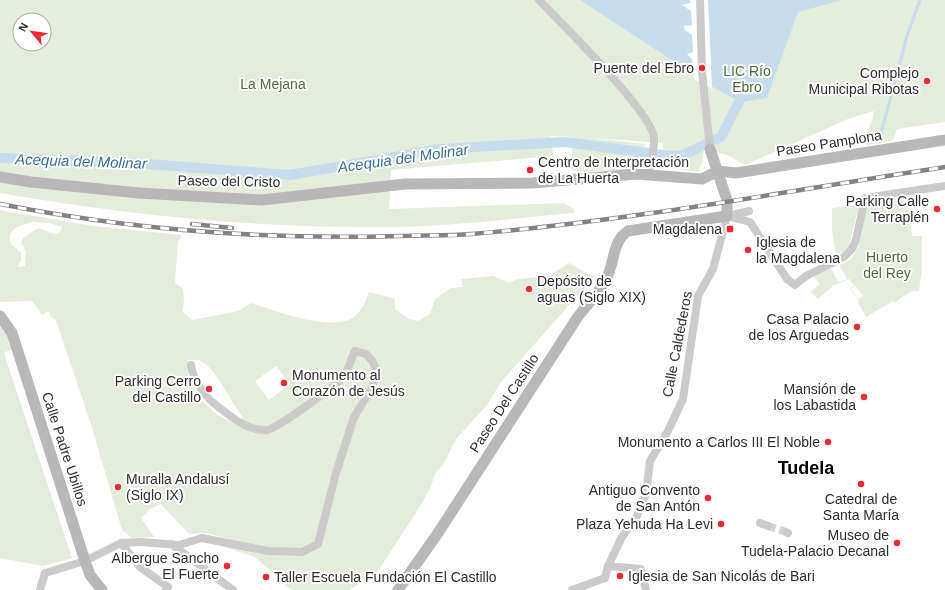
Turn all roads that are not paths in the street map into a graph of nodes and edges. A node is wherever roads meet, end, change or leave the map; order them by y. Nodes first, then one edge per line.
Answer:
1 (539, 0) edge
2 (700, 0) edge
3 (945, 140) edge
4 (710, 149) joint
5 (718, 171) junction
6 (649, 174) junction
7 (0, 177) edge
8 (945, 186) edge
9 (749, 212) dead end
10 (727, 216) junction
11 (0, 316) edge
12 (191, 365) dead end
13 (121, 543) junction
14 (170, 544) junction
15 (85, 561) junction
16 (608, 566) junction
17 (167, 588) edge
18 (40, 590) edge
19 (102, 590) edge
20 (233, 590) edge
21 (398, 590) edge
22 (572, 590) edge
23 (646, 590) edge

1 - 6 street
2 - 4 street
3 - 5 street, Paseo Pamplona
4 - 5 street, Calle Caldederos
5 - 6 street, Paseo del Cristo
5 - 10 street, Calle Caldederos
6 - 7 street, Paseo del Cristo
8 - 10 street
9 - 10 street
10 - 16 street, Calle Caldederos
10 - 21 street, Paseo Del Castillo
11 - 15 street, Calle Padre Ubillos
12 - 14 street
13 - 14 street
13 - 15 street
13 - 17 street
14 - 20 street
15 - 18 street
15 - 19 street, Calle Padre Ubillos
16 - 22 street, Calle Caldederos
16 - 23 street

